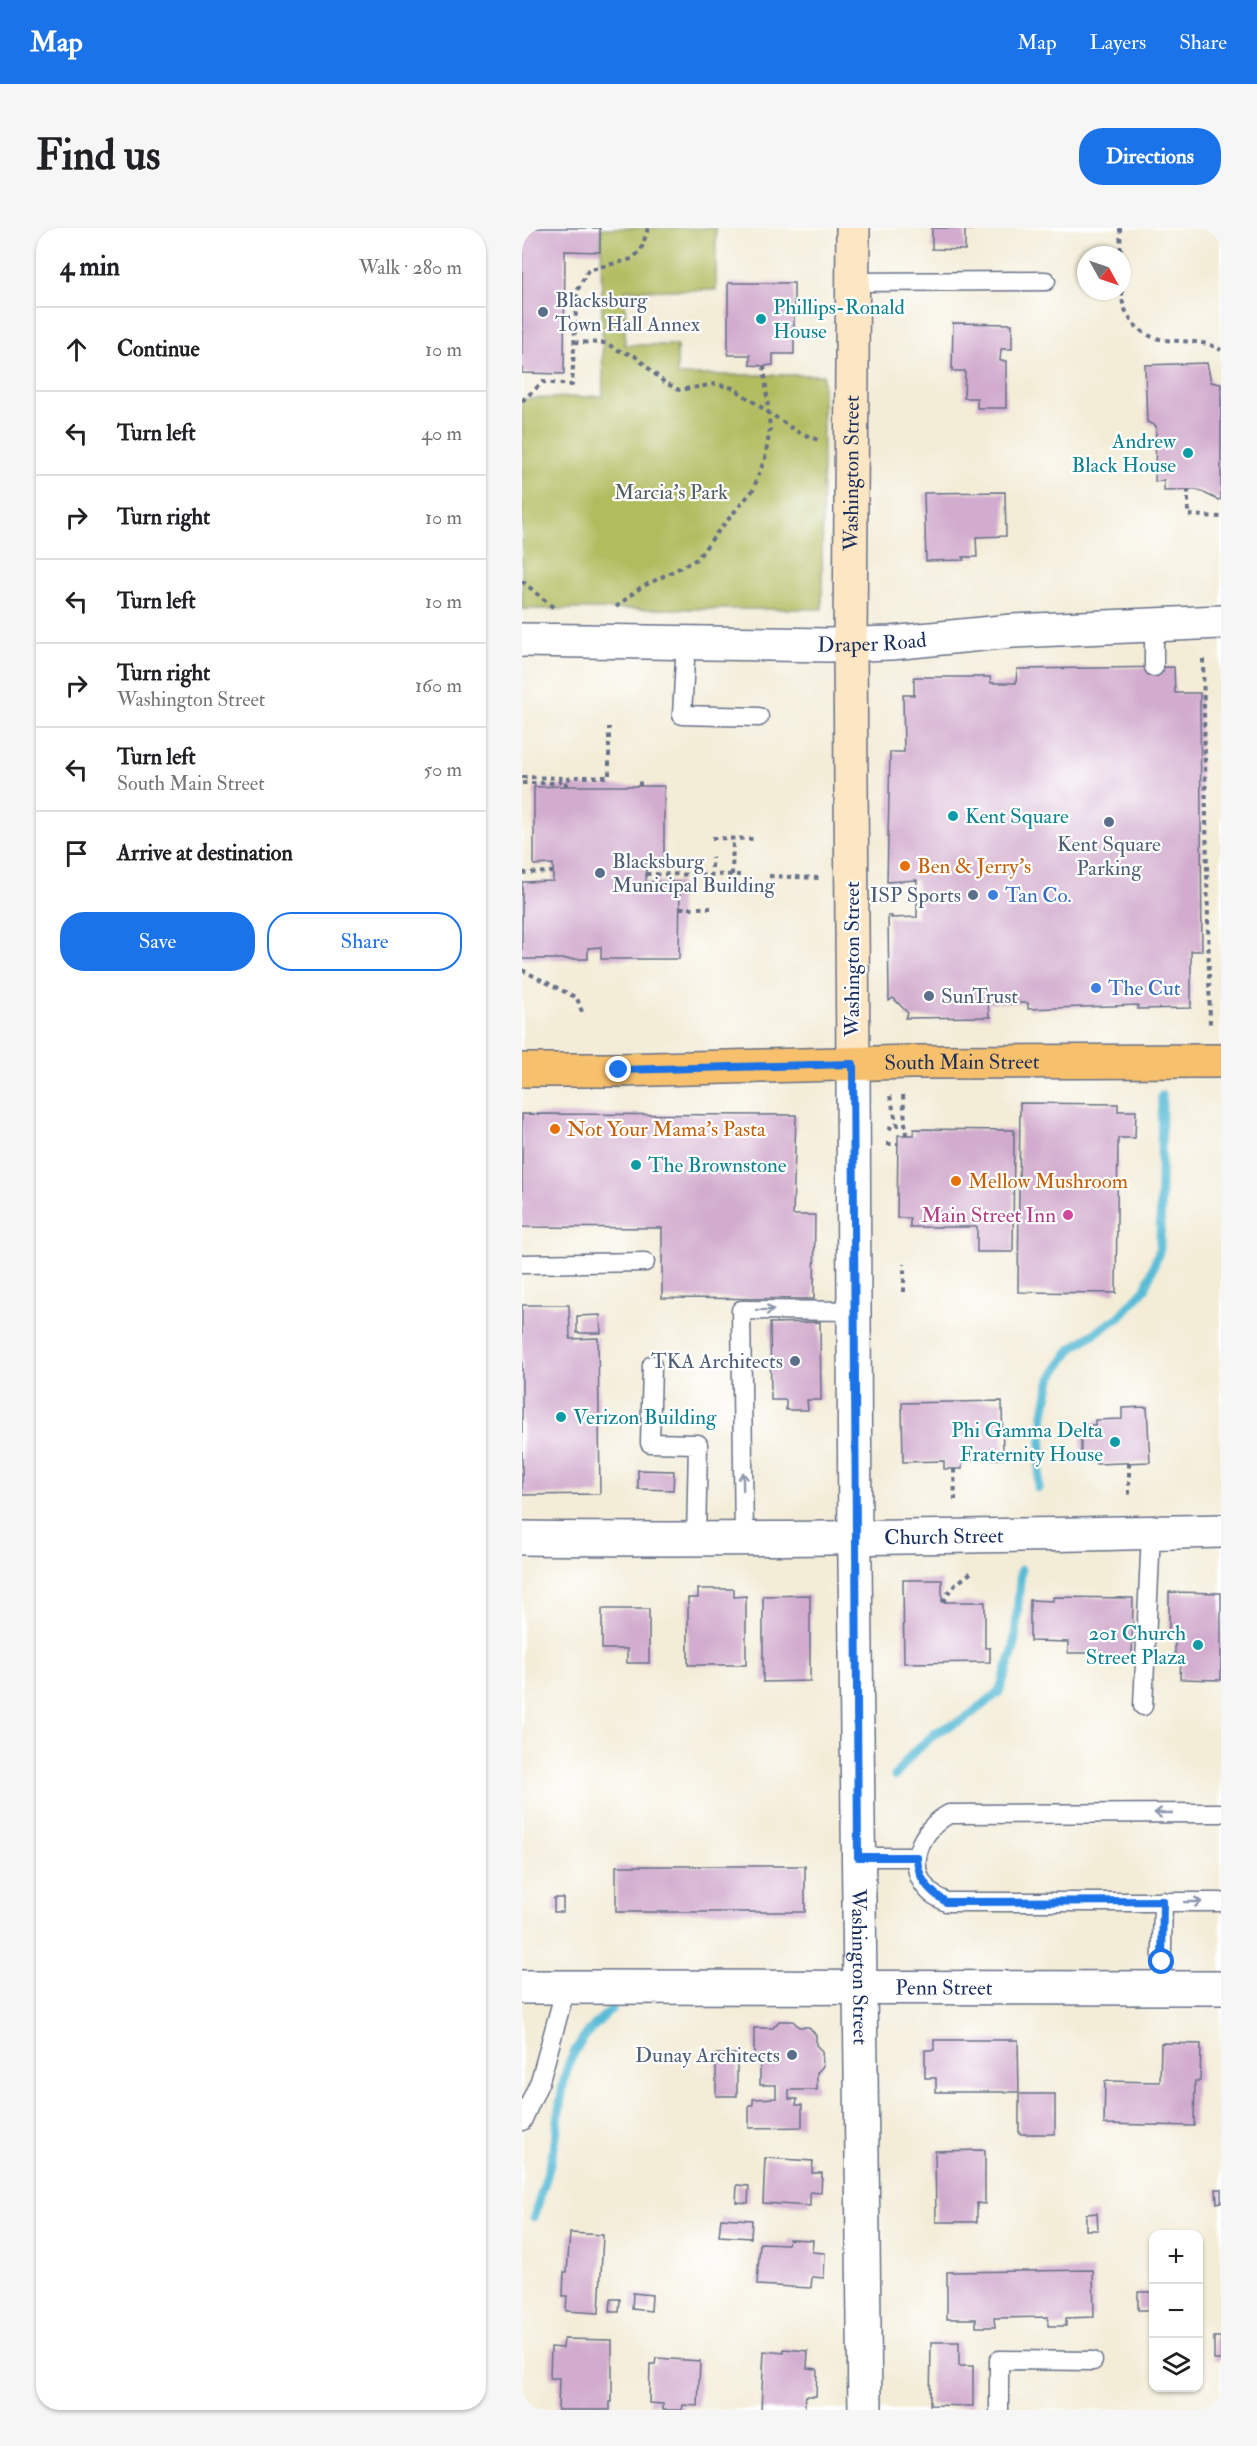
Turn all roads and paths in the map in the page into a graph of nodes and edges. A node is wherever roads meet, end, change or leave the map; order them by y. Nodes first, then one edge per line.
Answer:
1 (648, 228) edge
2 (854, 228) edge
3 (1120, 228) edge
4 (1121, 246) edge
5 (1046, 281) dead end
6 (853, 282) junction
7 (1122, 300) edge
8 (574, 342) junction
9 (1221, 350) edge
10 (764, 366) dead end
11 (522, 401) edge
12 (768, 414) junction
13 (829, 444) dead end
14 (1188, 489) dead end
15 (1221, 517) edge
16 (522, 581) edge
17 (560, 613) dead end
18 (608, 614) dead end
19 (1221, 621) edge
20 (1154, 625) junction
21 (522, 640) edge
22 (686, 641) junction
23 (850, 644) junction
24 (1203, 658) dead end
25 (1154, 667) dead end
26 (759, 717) dead end
27 (609, 727) dead end
28 (522, 777) edge
29 (640, 777) dead end
30 (522, 783) edge
31 (566, 786) dead end
32 (640, 786) dead end
33 (712, 838) dead end
34 (733, 839) junction
35 (757, 839) dead end
36 (712, 857) dead end
37 (712, 868) dead end
38 (554, 872) dead end
39 (522, 873) edge
40 (646, 874) dead end
41 (732, 875) junction
42 (740, 875) dead end
43 (769, 876) dead end
44 (823, 878) dead end
45 (711, 883) dead end
46 (711, 892) dead end
47 (680, 908) dead end
48 (711, 908) dead end
49 (522, 970) edge
50 (584, 1016) dead end
51 (1210, 1027) dead end
52 (1221, 1061) edge
53 (853, 1064) junction
54 (522, 1070) edge
55 (903, 1094) dead end
56 (890, 1096) dead end
57 (897, 1125) junction
58 (906, 1125) junction
59 (906, 1135) dead end
60 (889, 1144) dead end
61 (645, 1262) dead end
62 (522, 1264) edge
63 (904, 1264) dead end
64 (904, 1292) dead end
65 (855, 1311) junction
66 (652, 1365) dead end
67 (1129, 1463) dead end
68 (954, 1469) dead end
69 (1129, 1498) dead end
70 (955, 1500) dead end
71 (1221, 1532) edge
72 (1151, 1533) junction
73 (522, 1538) edge
74 (744, 1539) junction
75 (855, 1539) junction
76 (696, 1540) junction
77 (977, 1567) dead end
78 (944, 1602) dead end
79 (1143, 1706) dead end
80 (1221, 1813) edge
81 (858, 1857) junction
82 (917, 1857) junction
83 (1163, 1901) junction
84 (1221, 1902) edge
85 (522, 1987) edge
86 (566, 1987) junction
87 (1161, 1988) junction
88 (1221, 1988) edge
89 (859, 1989) junction
90 (522, 2121) edge
91 (1093, 2361) dead end
92 (865, 2410) edge
93 (999, 2410) edge

1 - 8 path
2 - 6 main road, Washington Street
3 - 4 path
5 - 6 lane
6 - 23 main road, Washington Street
7 - 9 path
8 - 11 path
8 - 12 path
10 - 12 path
12 - 13 path
12 - 18 path
14 - 15 path
16 - 17 path
19 - 20 street, Draper Road
20 - 23 street, Draper Road
20 - 25 lane
21 - 22 street, Draper Road
22 - 23 street, Draper Road
22 - 26 lane
23 - 53 main road, Washington Street
24 - 51 path
27 - 30 path
28 - 31 path, bridge
29 - 32 path
33 - 34 path
34 - 35 path
34 - 41 path
36 - 37 path
38 - 39 path
40 - 41 path
41 - 42 path
43 - 44 path
45 - 46 path
47 - 48 path
49 - 50 path
52 - 53 main road, South Main Street
53 - 54 main road, South Main Street
53 - 65 street, Washington Street
55 - 58 path
56 - 57 path
57 - 58 path
57 - 60 path
58 - 59 path
61 - 62 lane
63 - 64 path
74 -> 65 lane
65 - 75 street, Washington Street
66 - 76 lane
67 - 69 path
68 - 70 path
71 - 72 street, Church Street
72 - 75 street, Church Street
72 - 79 lane
73 - 76 street, Church Street
74 - 75 street, Church Street
74 - 76 street, Church Street
75 - 81 street, Washington Street
77 - 78 path
80 -> 82 lane
81 - 82 lane
81 - 89 street, Washington Street
82 - 83 lane
83 -> 84 lane
83 - 87 lane
85 - 86 street, Penn Street
86 - 89 street, Penn Street
86 - 90 lane
87 - 88 street, Penn Street
87 - 89 street, Penn Street
89 - 92 street, Washington Street
91 - 93 lane

